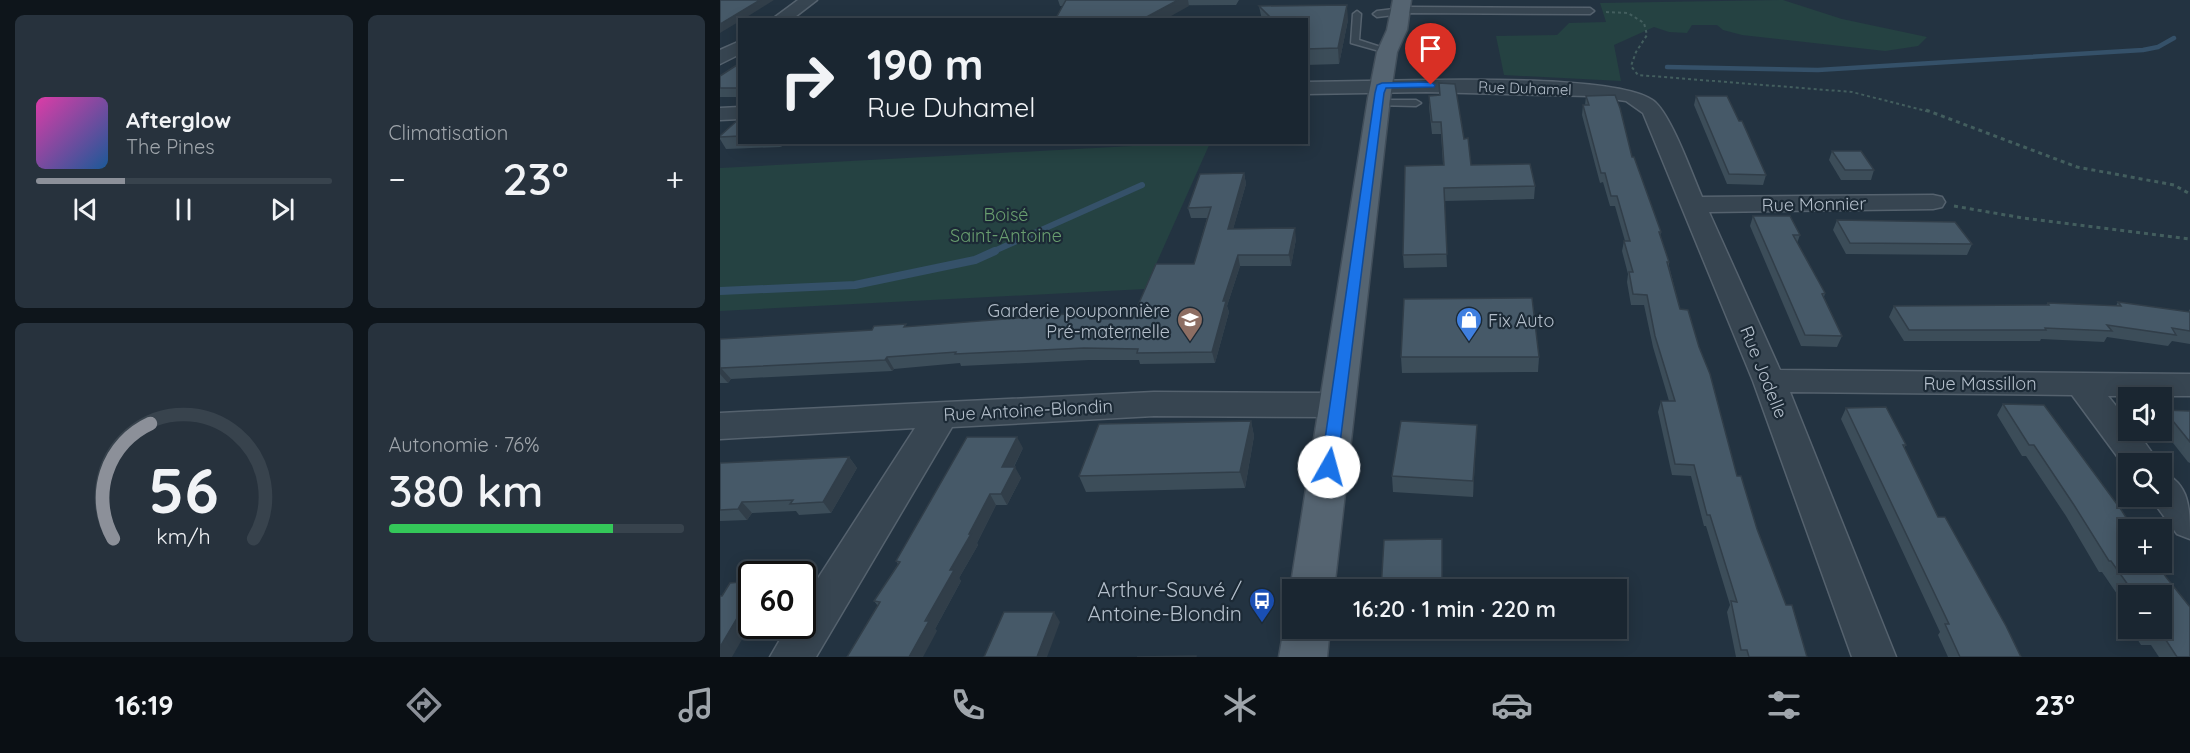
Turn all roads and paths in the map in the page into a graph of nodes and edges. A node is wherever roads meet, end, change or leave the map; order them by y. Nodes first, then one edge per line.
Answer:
1 (809, 0) edge
2 (1400, 5) edge
3 (1379, 7) edge
4 (1590, 11) joint
5 (1357, 14) dead end
6 (782, 18) edge
7 (738, 47) edge
8 (1387, 52) junction
9 (720, 58) edge
10 (1308, 88) edge
11 (1380, 94) junction
12 (1636, 98) joint
13 (1416, 103) dead end
14 (738, 113) edge
15 (720, 114) edge
16 (2190, 194) edge
17 (1933, 202) joint
18 (1694, 205) junction
19 (2190, 239) edge
20 (1769, 381) junction
21 (2080, 383) junction
22 (2190, 385) edge
23 (1337, 405) junction
24 (942, 414) junction
25 (720, 426) edge
26 (2134, 453) edge
27 (2172, 500) edge
28 (2190, 523) edge
29 (1313, 579) edge
30 (1306, 639) edge
31 (792, 657) edge
32 (1304, 657) edge
33 (1874, 657) edge

1 - 6 street
2 - 3 lane
2 - 4 lane
2 - 8 main road
3 - 8 main road
4 - 16 path
5 - 8 lane
7 - 9 street
8 - 11 main road
10 - 11 street, Rue Duhamel
11 - 12 street, Rue Duhamel
11 - 13 lane
11 - 23 main road
12 - 18 street, Rue Jodelle
14 - 15 street
17 - 18 street, Rue Monnier
17 - 19 path
18 - 20 street, Rue Jodelle
20 - 21 street, Rue Massillon
20 - 33 street, Rue Jodelle
21 - 22 street, Rue Massillon
21 - 26 street
23 - 24 street, Rue Antoine-Blondin
23 - 29 main road
24 - 25 street, Rue Antoine-Blondin
24 - 31 street
27 - 28 street
30 - 32 main road

